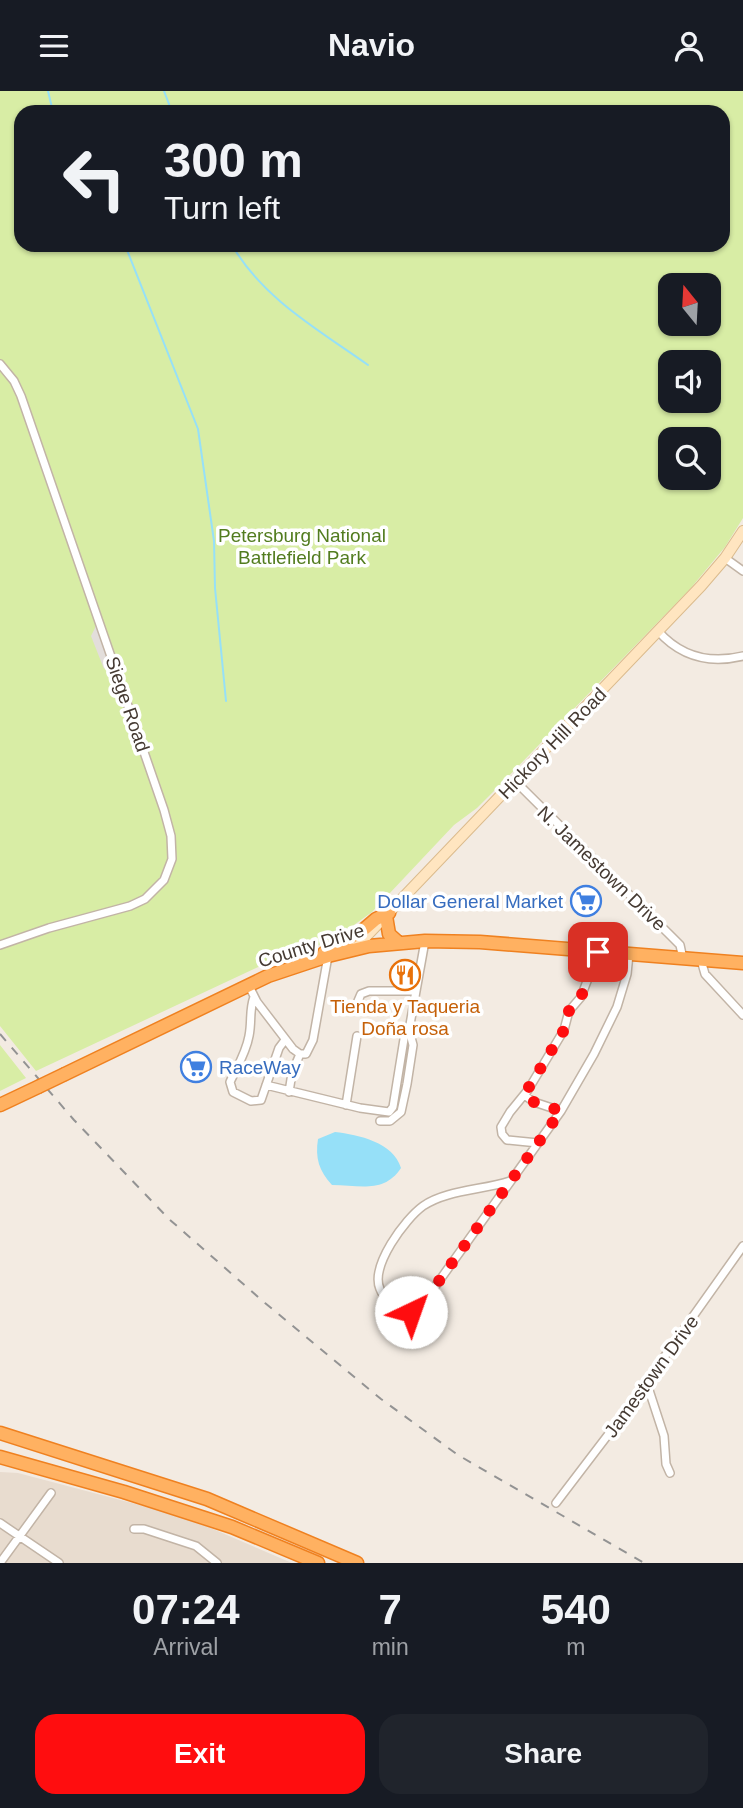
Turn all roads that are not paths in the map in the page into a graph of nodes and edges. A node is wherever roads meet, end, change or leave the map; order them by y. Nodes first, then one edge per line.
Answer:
1 (0, 364) edge
2 (743, 531) edge
3 (725, 558) junction
4 (743, 571) edge
5 (658, 631) junction
6 (743, 656) edge
7 (515, 781) junction
8 (387, 914) junction
9 (425, 941) junction
10 (399, 943) junction
11 (0, 945) edge
12 (354, 950) junction
13 (598, 952) junction
14 (629, 954) junction
15 (328, 956) junction
16 (683, 959) junction
17 (701, 960) junction
18 (312, 961) junction
19 (743, 963) edge
20 (251, 991) junction
21 (416, 991) junction
22 (358, 1001) dead end
23 (743, 1015) edge
24 (357, 1036) dead end
25 (404, 1039) dead end
26 (285, 1040) junction
27 (300, 1054) junction
28 (266, 1085) junction
29 (289, 1092) junction
30 (524, 1095) junction
31 (0, 1105) edge
32 (346, 1105) junction
33 (561, 1111) junction
34 (380, 1121) dead end
35 (538, 1143) junction
36 (510, 1181) junction
37 (743, 1246) edge
38 (648, 1387) junction
39 (0, 1433) edge
40 (0, 1440) edge
41 (0, 1457) edge
42 (89, 1461) junction
43 (0, 1463) edge
44 (47, 1469) junction
45 (670, 1473) dead end
46 (51, 1493) dead end
47 (556, 1503) dead end
48 (0, 1523) edge
49 (134, 1529) dead end
50 (19, 1536) junction
51 (205, 1560) edge
52 (1, 1563) edge
53 (58, 1563) edge
54 (216, 1563) edge
55 (318, 1563) edge
56 (358, 1563) edge

1 - 11 street, Siege Road
2 - 3 street, Hickory Hill Road
3 - 4 street
3 - 5 street, Hickory Hill Road
5 - 6 street
5 - 7 street, Hickory Hill Road
7 - 8 street, Hickory Hill Road
7 - 16 street, N. Jamestown Drive
8 - 10 highway
8 - 12 street, Hickory Hill Road
8 - 18 highway
9 - 10 highway, County Drive
9 - 13 highway, County Drive
9 - 21 street
10 - 12 highway, County Drive
12 - 15 highway, County Drive
13 - 14 highway, County Drive
13 - 30 street
14 - 16 highway, County Drive
14 - 33 street
15 - 18 highway, County Drive
15 - 27 street
16 - 17 highway, County Drive
17 - 19 highway, County Drive
17 - 23 street
18 - 20 highway, County Drive
20 - 26 street
20 - 28 street
20 - 31 highway, County Drive, bridge
21 - 22 street
21 - 34 street
24 - 32 street
25 - 32 street
26 - 27 street
26 - 28 street
27 - 29 street
28 - 29 street
29 - 32 street
30 - 33 street
30 - 35 street
33 - 35 street
35 - 36 street
36 - 36 street
37 - 38 street, Jamestown Drive
38 - 45 street
38 - 47 street, Jamestown Drive
39 - 42 highway
40 - 42 highway
41 - 44 highway
42 - 56 highway
43 - 44 highway
44 - 55 highway
46 - 50 street
48 - 50 street
49 - 51 street
50 - 52 street
50 - 53 street
51 - 54 street

